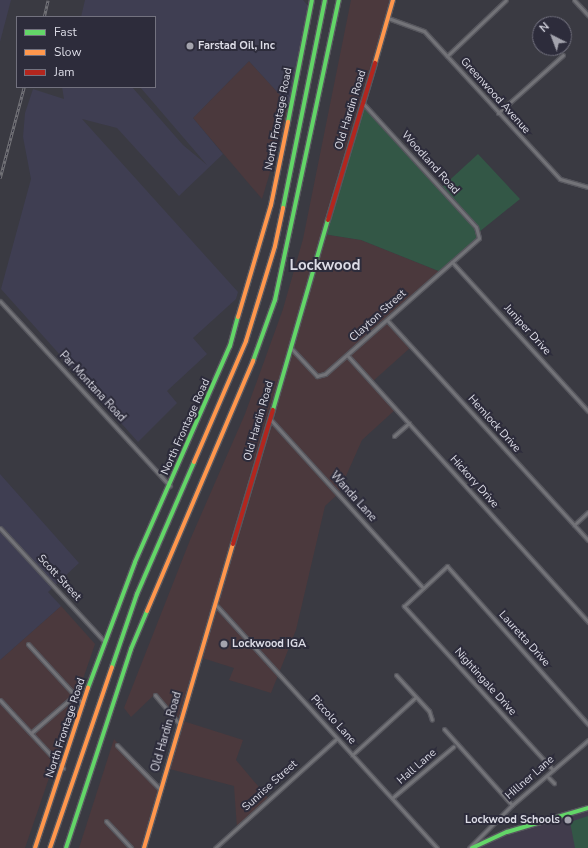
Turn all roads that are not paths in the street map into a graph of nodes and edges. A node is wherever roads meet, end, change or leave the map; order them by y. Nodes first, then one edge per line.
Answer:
1 (312, 0) edge
2 (325, 0) edge
3 (339, 0) edge
4 (393, 0) edge
5 (506, 0) edge
6 (574, 0) edge
7 (588, 15) edge
8 (388, 18) junction
9 (447, 56) junction
10 (562, 56) edge
11 (362, 102) junction
12 (498, 113) junction
13 (588, 187) edge
14 (479, 238) joint
15 (452, 262) junction
16 (0, 300) edge
17 (386, 320) junction
18 (290, 346) junction
19 (347, 355) junction
20 (588, 411) edge
21 (269, 417) junction
22 (409, 423) junction
23 (394, 436) dead end
24 (170, 486) junction
25 (588, 512) edge
26 (574, 525) junction
27 (0, 528) edge
28 (588, 540) edge
29 (423, 588) junction
30 (215, 604) junction
31 (588, 622) edge
32 (104, 640) junction
33 (28, 644) dead end
34 (396, 675) dead end
35 (75, 695) junction
36 (155, 695) dead end
37 (416, 697) junction
38 (0, 700) edge
39 (83, 704) junction
40 (432, 720) dead end
41 (178, 724) junction
42 (588, 724) edge
43 (444, 729) dead end
44 (31, 733) junction
45 (337, 738) junction
46 (587, 743) edge
47 (117, 745) dead end
48 (454, 747) dead end
49 (352, 755) junction
50 (63, 768) junction
51 (553, 770) junction
52 (547, 776) junction
53 (554, 783) dead end
54 (160, 789) junction
55 (392, 798) junction
56 (512, 805) junction
57 (588, 808) edge
58 (106, 821) dead end
59 (35, 848) edge
60 (50, 848) edge
61 (66, 848) edge
62 (131, 848) edge
63 (144, 848) edge
64 (215, 848) edge
65 (437, 848) edge
66 (471, 848) edge

1 - 24 main road, North Frontage Road
2 - 60 main road
3 - 61 main road
4 - 8 main road, Old Hardin Road
5 - 9 street
6 - 7 street
8 - 9 street, Greenwood Avenue
8 - 11 main road, Old Hardin Road
9 - 12 street, Greenwood Avenue
10 - 12 street
11 - 14 street, Woodland Road
11 - 18 main road, Old Hardin Road
12 - 13 street, Greenwood Avenue
14 - 15 street, Clayton Street
15 - 17 street, Clayton Street
15 - 20 street, Juniper Drive
16 - 24 street, Par Montana Road
17 - 19 street, Clayton Street
17 - 26 street, Hemlock Drive
18 - 19 street, Clayton Street
18 - 21 main road, Old Hardin Road
19 - 22 street, Hickory Drive
21 - 29 street, Wanda Lane
21 - 30 main road, Old Hardin Road
22 - 23 street
22 - 31 street, Hickory Drive
24 - 32 main road, North Frontage Road
25 - 26 street
26 - 28 street, Hemlock Drive
27 - 32 street, Scott Street
29 - 42 street, Lauretta Drive
29 - 51 street, Nightingale Drive
30 - 41 main road, Old Hardin Road
30 - 45 street, Piccolo Lane
32 - 39 main road, North Frontage Road
33 - 35 street
34 - 37 street
35 - 39 street
35 - 44 street
36 - 41 street
37 - 40 street
37 - 49 street
38 - 44 street
39 - 50 main road, North Frontage Road
41 - 54 main road, Old Hardin Road
43 - 56 street
44 - 50 street
45 - 49 street, Piccolo Lane
45 - 64 street, Sunrise Street
46 - 51 street, Hillner Lane
47 - 54 street
48 - 55 street, Hall Lane
49 - 55 street, Piccolo Lane
50 - 59 main road, North Frontage Road
51 - 52 street, Hillner Lane
52 - 53 street
52 - 56 street, Hillner Lane
54 - 63 main road, Old Hardin Road
55 - 65 street, Piccolo Lane
56 - 66 street, Hillner Lane
57 - 66 main road
58 - 62 street

